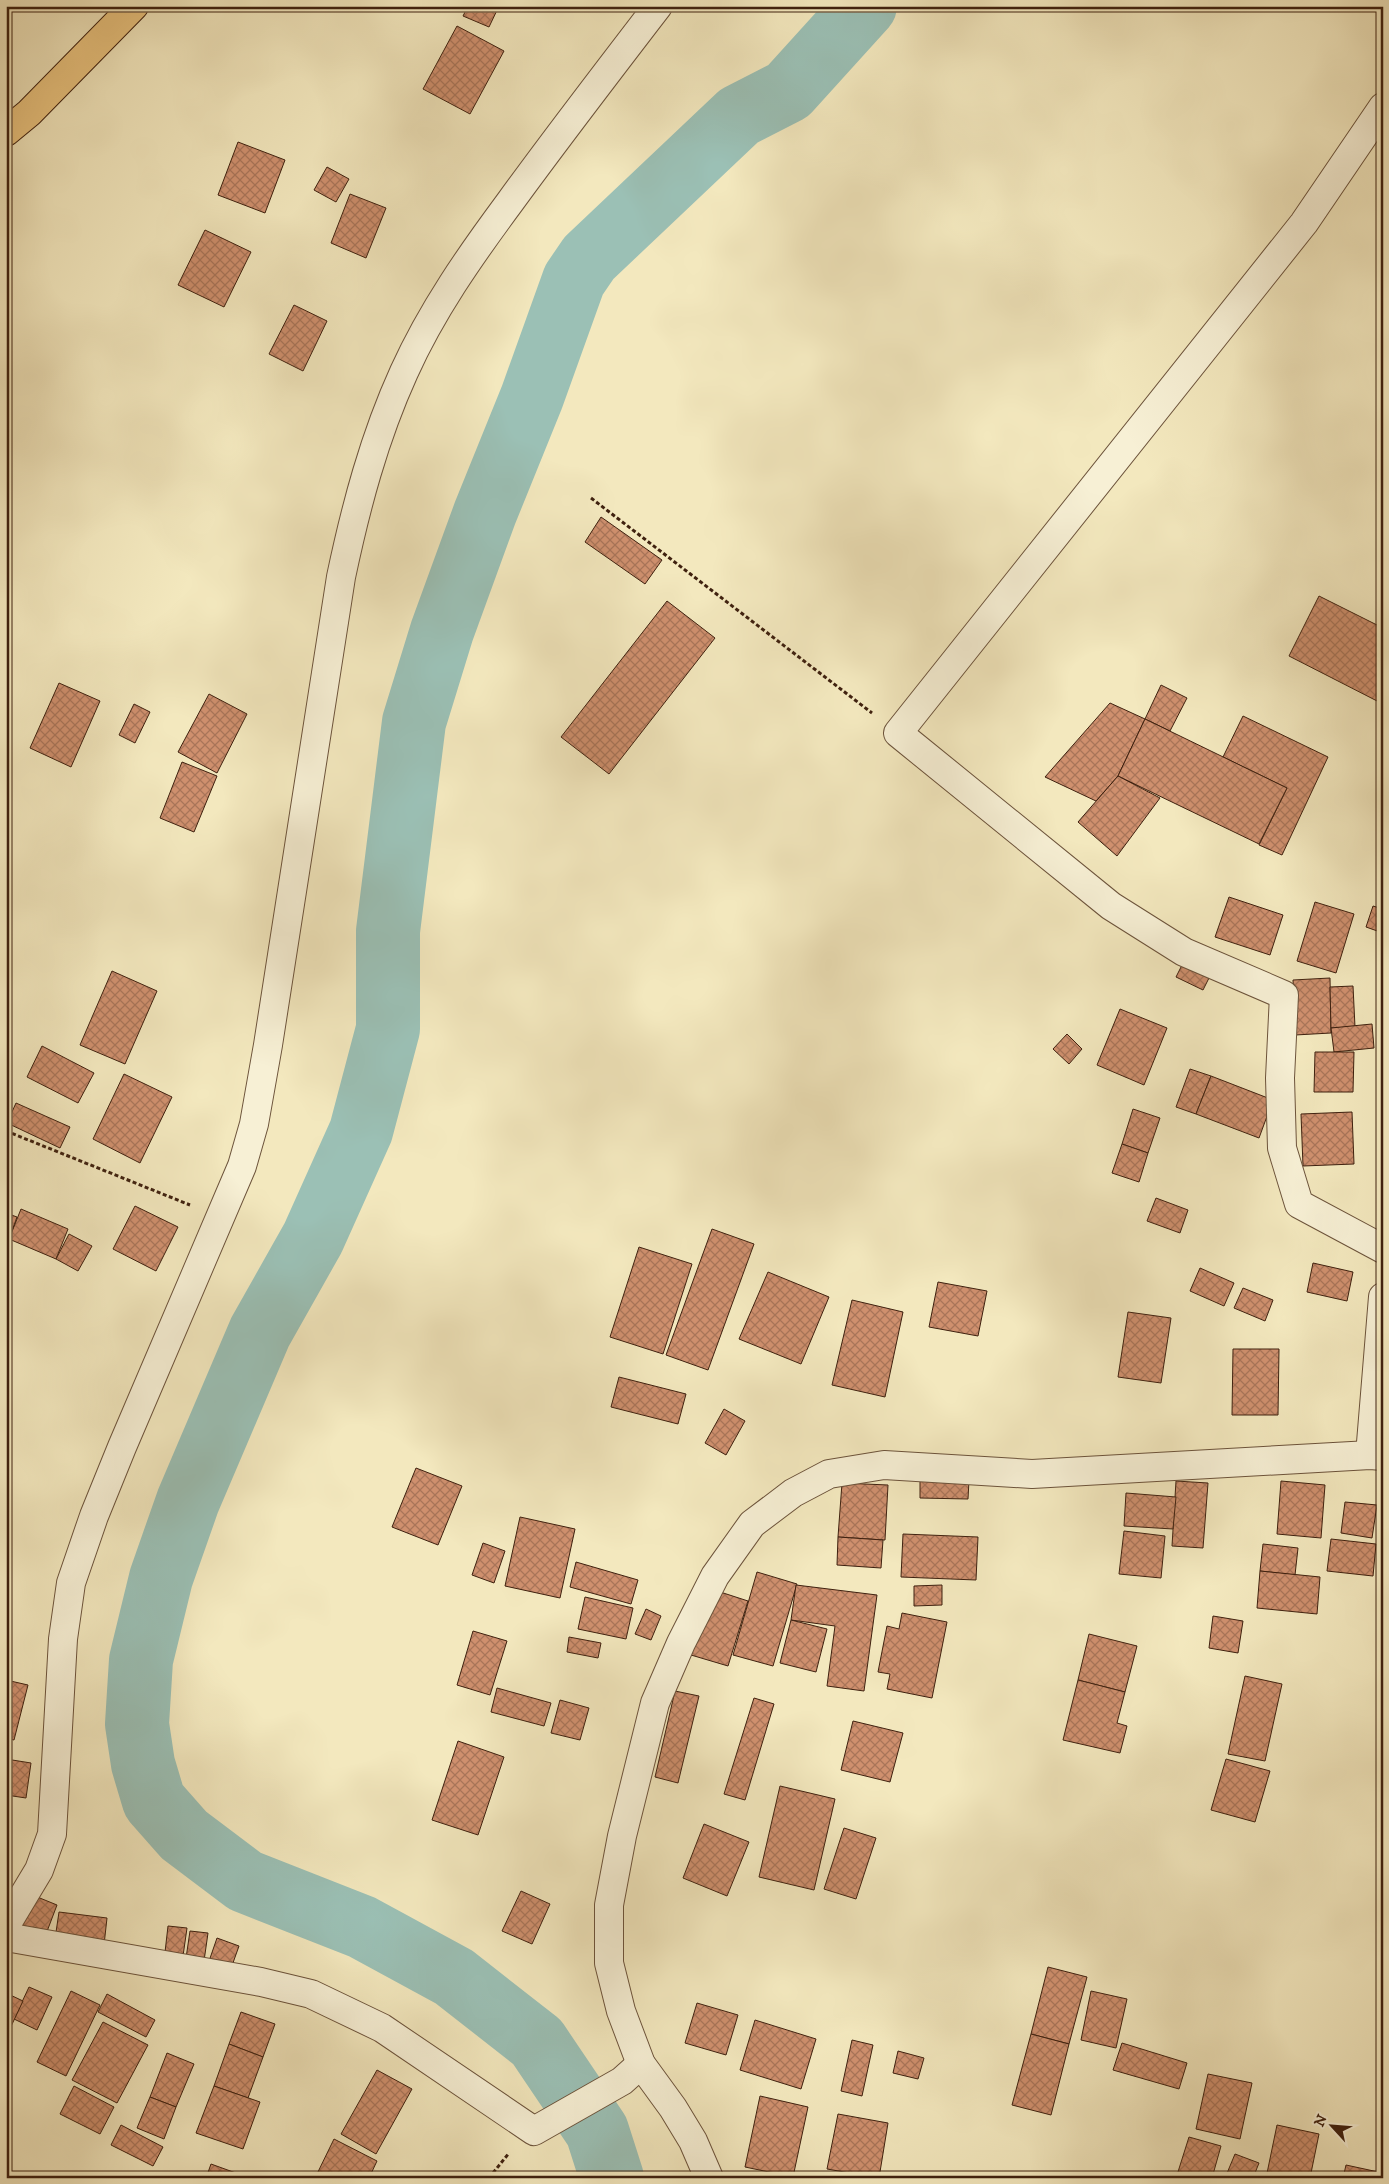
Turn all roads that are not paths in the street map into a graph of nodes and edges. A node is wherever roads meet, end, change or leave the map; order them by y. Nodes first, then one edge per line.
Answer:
1 (134, 6) edge
2 (658, 6) edge
3 (1383, 107) edge
4 (6, 132) edge
5 (1383, 1250) edge
6 (1383, 1297) edge
7 (1376, 1455) edge
8 (6, 1925) edge
9 (6, 1937) edge
10 (631, 2072) junction
11 (709, 2178) edge

1 - 4 main road
2 - 8 street
3 - 5 street
6 - 7 street
7 - 10 street
9 - 10 street
10 - 11 street

